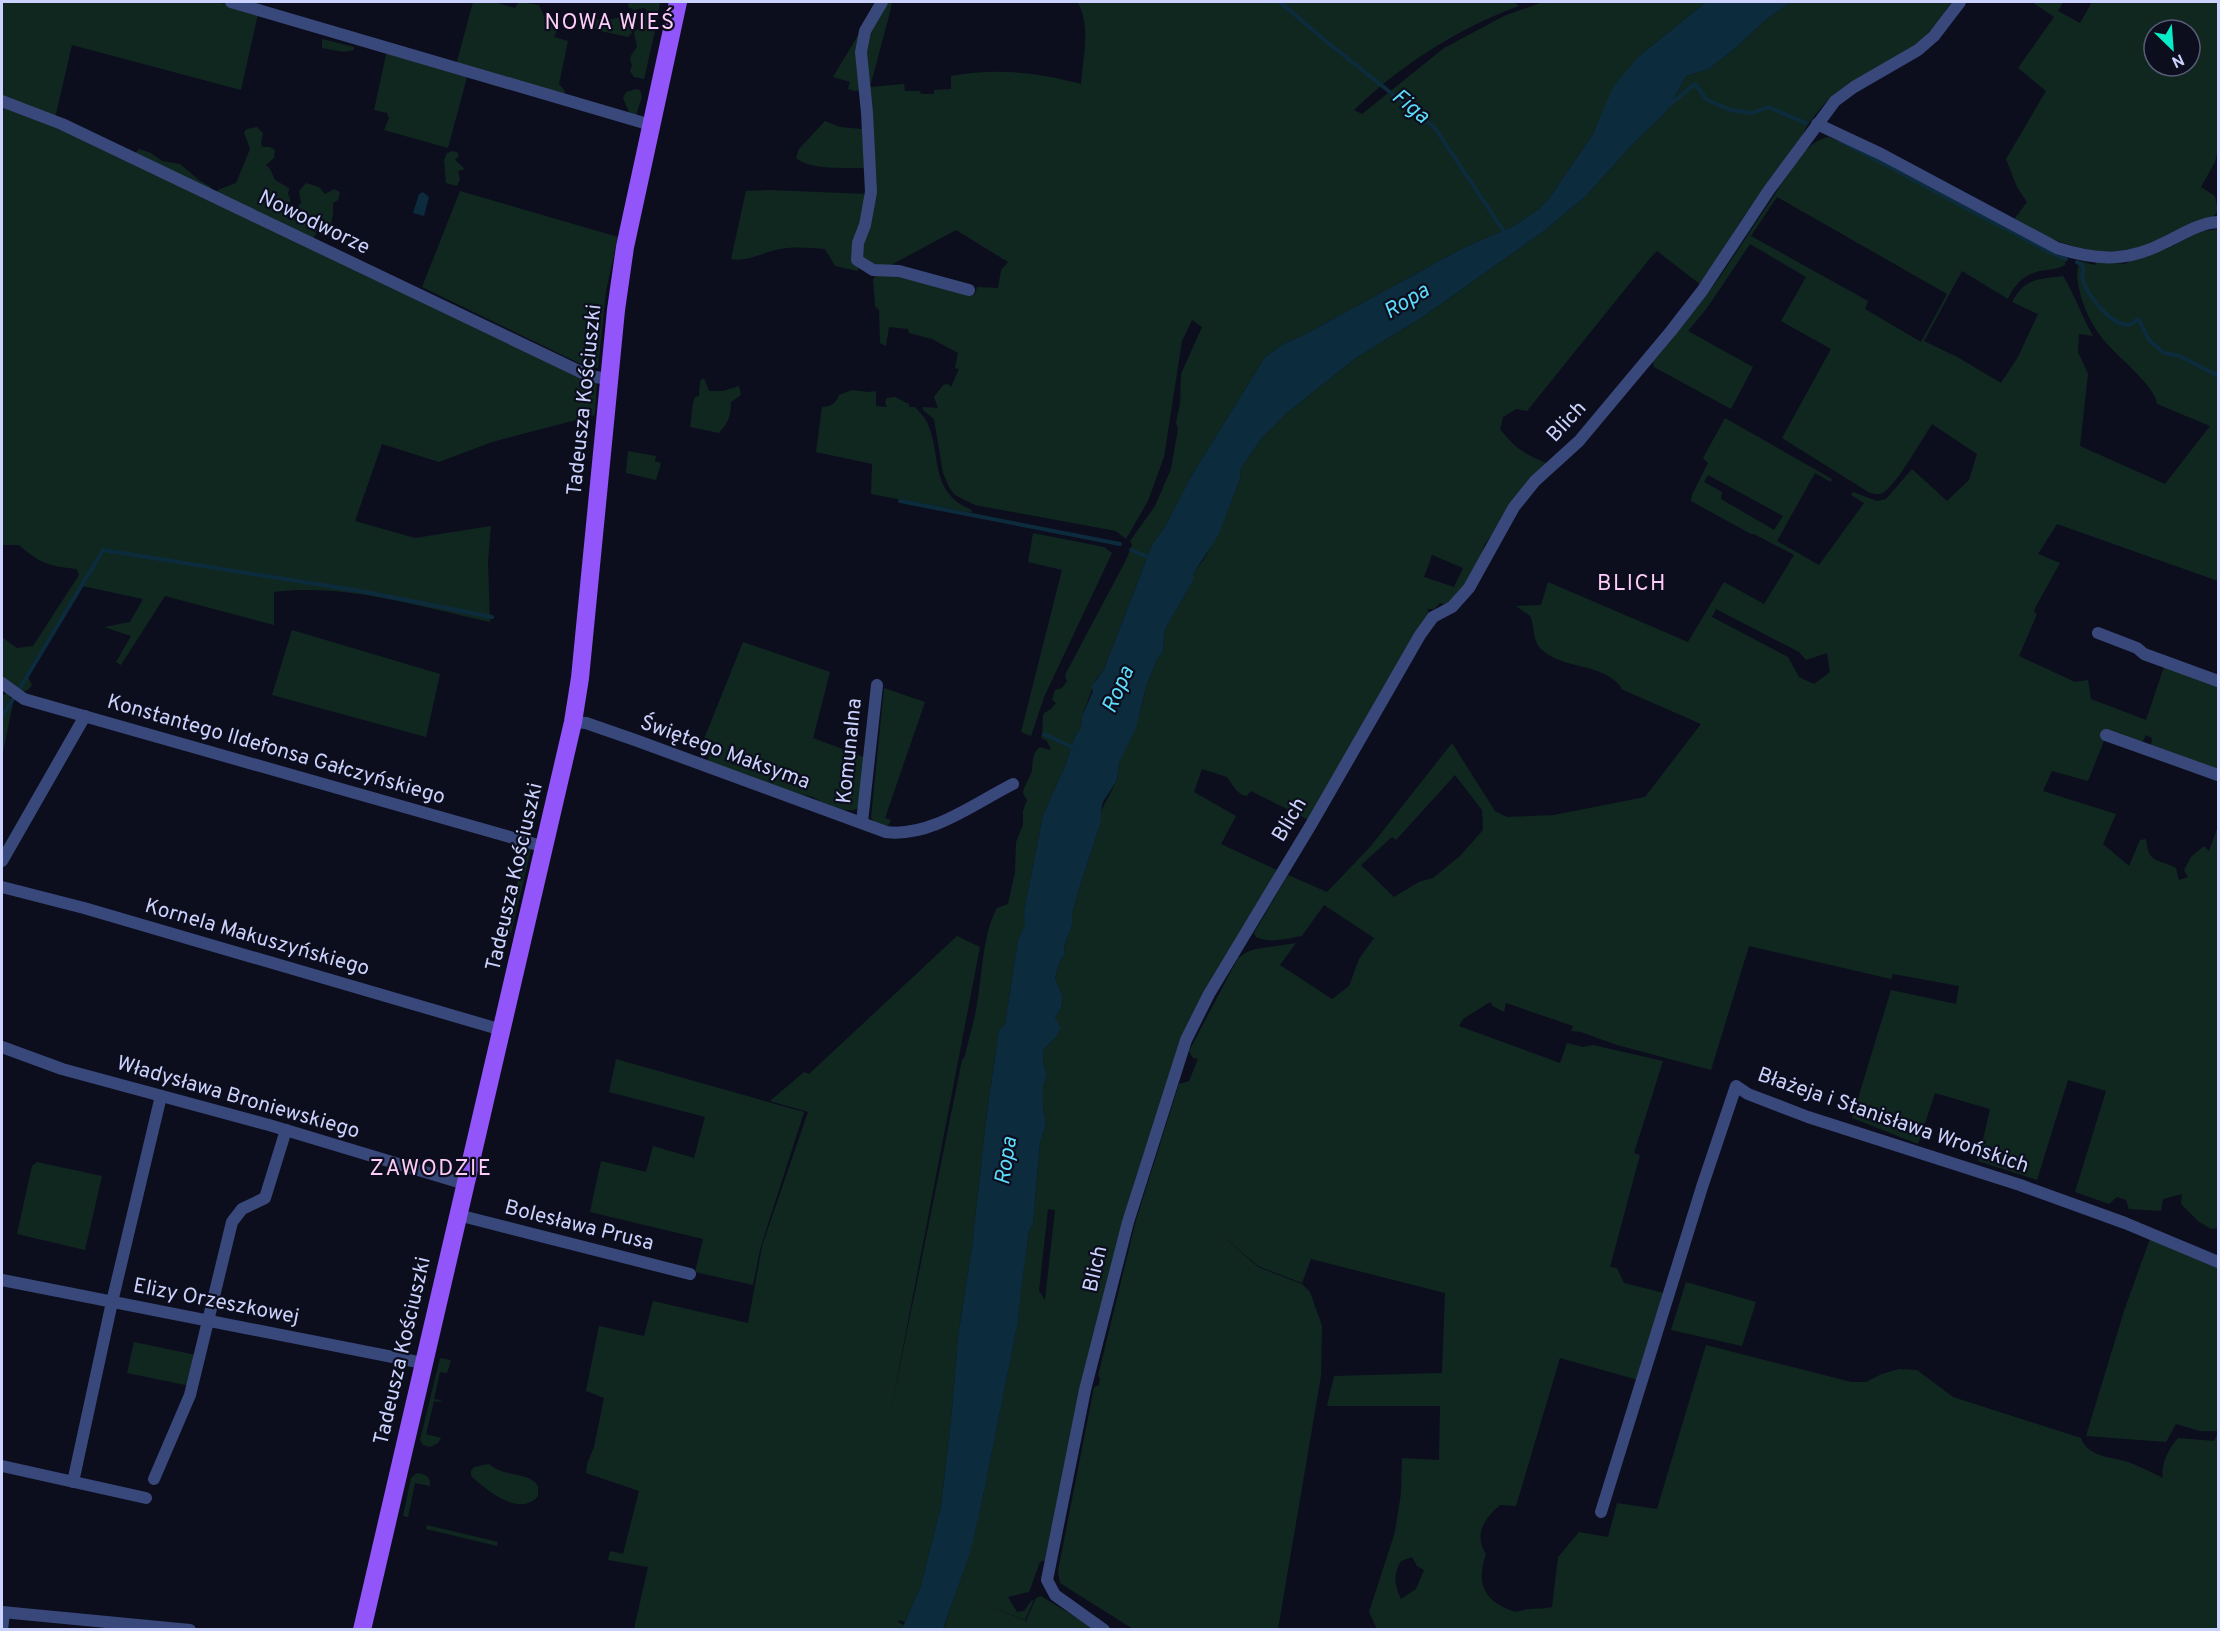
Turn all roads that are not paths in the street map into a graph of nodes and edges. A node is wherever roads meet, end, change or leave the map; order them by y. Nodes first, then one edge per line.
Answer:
1 (231, 2) edge
2 (678, 2) edge
3 (882, 2) edge
4 (1960, 2) edge
5 (2, 101) edge
6 (1817, 124) junction
7 (651, 125) junction
8 (2218, 222) edge
9 (969, 290) dead end
10 (609, 378) junction
11 (2098, 633) dead end
12 (2218, 681) edge
13 (2, 683) edge
14 (877, 685) dead end
15 (85, 716) junction
16 (573, 722) junction
17 (2106, 735) dead end
18 (2218, 775) edge
19 (1012, 784) dead end
20 (862, 822) junction
21 (545, 847) junction
22 (2, 861) edge
23 (2, 887) edge
24 (502, 1030) junction
25 (2, 1047) edge
26 (161, 1096) junction
27 (286, 1130) junction
28 (465, 1184) junction
29 (458, 1215) junction
30 (2218, 1262) edge
31 (690, 1274) dead end
32 (2, 1280) edge
33 (112, 1302) junction
34 (210, 1321) junction
35 (423, 1363) junction
36 (2, 1466) edge
37 (154, 1479) dead end
38 (73, 1482) junction
39 (146, 1498) dead end
40 (1601, 1512) dead end
41 (3, 1612) edge
42 (2, 1629) edge
43 (190, 1629) edge
44 (362, 1629) edge
45 (1104, 1629) edge

1 - 7 street
2 - 7 main road, Tadeusza Kościuszki
3 - 9 street
4 - 6 street, Blich
5 - 10 street, Nowodworze
6 - 8 street
6 - 45 street, Blich
7 - 10 main road, Tadeusza Kościuszki
10 - 16 main road, Tadeusza Kościuszki
11 - 12 street
13 - 15 street, Konstantego Ildefonsa Gałczyńskiego
14 - 20 street, Komunalna
15 - 21 street, Konstantego Ildefonsa Gałczyńskiego
15 - 22 street
16 - 20 street, Świętego Maksyma
16 - 21 main road, Tadeusza Kościuszki
17 - 18 street
19 - 20 street, Świętego Maksyma
21 - 24 main road, Tadeusza Kościuszki
23 - 24 street, Kornela Makuszyńskiego
24 - 28 main road, Tadeusza Kościuszki
25 - 26 street, Władysława Broniewskiego
26 - 27 street, Władysława Broniewskiego
26 - 33 street
27 - 28 street, Władysława Broniewskiego
27 - 34 street
28 - 29 main road, Tadeusza Kościuszki
29 - 31 street, Bolesława Prusa
29 - 35 main road, Tadeusza Kościuszki
30 - 40 street, Błażeja i Stanisława Wrońskich
32 - 33 street, Elizy Orzeszkowej
33 - 34 street, Elizy Orzeszkowej
33 - 38 street
34 - 35 street, Elizy Orzeszkowej
34 - 37 street
35 - 44 main road, Tadeusza Kościuszki
36 - 38 street
38 - 39 street
41 - 42 street
41 - 43 street

